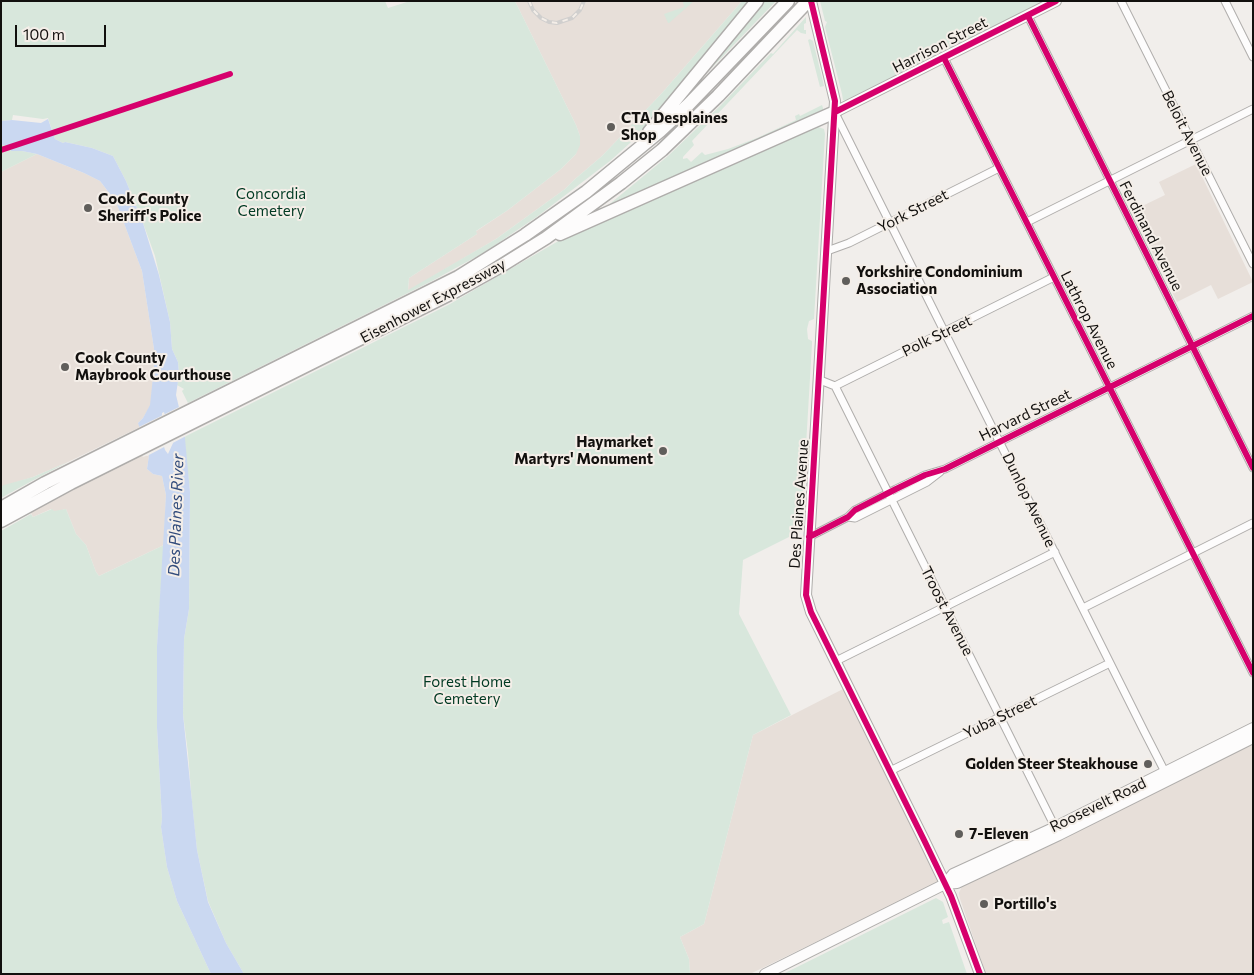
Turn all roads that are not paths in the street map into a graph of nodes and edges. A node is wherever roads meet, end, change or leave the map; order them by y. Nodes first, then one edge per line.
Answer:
1 (757, 1) edge
2 (788, 1) edge
3 (1056, 1) edge
4 (1121, 1) edge
5 (1225, 1) edge
6 (811, 4) edge
7 (1028, 16) junction
8 (1253, 57) edge
9 (944, 58) junction
10 (1253, 109) edge
11 (835, 112) junction
12 (1191, 140) junction
13 (633, 155) junction
14 (999, 168) junction
15 (1110, 181) junction
16 (891, 222) junction
17 (1027, 222) junction
18 (546, 238) junction
19 (827, 251) junction
20 (1253, 264) edge
21 (1054, 277) junction
22 (1253, 316) edge
23 (946, 332) junction
24 (1192, 346) junction
25 (820, 380) junction
26 (835, 386) junction
27 (1109, 387) junction
28 (192, 416) junction
29 (143, 441) junction
30 (1000, 442) junction
31 (1253, 468) edge
32 (889, 497) junction
33 (1, 508) edge
34 (1, 521) edge
35 (1253, 523) edge
36 (809, 537) junction
37 (1055, 552) junction
38 (1193, 553) junction
39 (945, 607) junction
40 (1083, 608) junction
41 (836, 661) junction
42 (1110, 663) junction
43 (1253, 673) edge
44 (1001, 717) junction
45 (1253, 728) edge
46 (1253, 738) edge
47 (890, 771) junction
48 (1169, 775) junction
49 (1057, 831) junction
50 (945, 884) junction
51 (765, 974) edge
52 (980, 974) edge

1 - 13 highway
2 - 13 highway, Eisenhower Expressway
3 - 7 main road, Harrison Street
4 - 12 street, Beloit Avenue
5 - 8 street
6 - 11 main road, Des Plaines Avenue
6 - 18 highway, Eisenhower Expressway
7 - 9 main road, Harrison Street
7 - 15 street, Ferdinand Avenue
9 - 11 main road, Harrison Street
9 - 14 street, Lathrop Avenue
10 - 12 street
11 - 16 street, Dunlop Avenue
11 - 18 highway
11 - 19 main road, Des Plaines Avenue
12 - 15 street
12 - 20 street, Beloit Avenue
13 - 28 highway, Eisenhower Expressway
14 - 16 street, York Street
14 - 17 street, Lathrop Avenue
15 - 17 street
15 - 24 street, Ferdinand Avenue
16 - 19 street, York Street
16 - 23 street, Dunlop Avenue
17 - 21 street, Lathrop Avenue
18 - 28 highway, Eisenhower Expressway
19 - 25 main road, Des Plaines Avenue
21 - 23 street, Polk Street
21 - 27 street, Lathrop Avenue
22 - 24 street, Harvard Street
23 - 26 street, Polk Street
23 - 30 street, Dunlop Avenue
24 - 27 street, Harvard Street
24 - 31 street, Ferdinand Avenue
25 - 26 street
25 - 36 main road, Des Plaines Avenue
26 - 32 street, Troost Avenue
27 - 30 street, Harvard Street
27 - 38 street, Lathrop Avenue
28 - 29 highway, Eisenhower Expressway
29 - 33 highway, Eisenhower Expressway
29 - 34 highway, Eisenhower Expressway
30 - 32 street, Harvard Street
30 - 37 street, Dunlop Avenue
32 - 36 street, Harvard Street
32 - 39 street, Troost Avenue
35 - 38 street
36 - 41 main road, Des Plaines Avenue
37 - 39 street
37 - 40 street, Dunlop Avenue
38 - 40 street
38 - 43 street, Lathrop Avenue
39 - 41 street
39 - 44 street, Troost Avenue
40 - 42 street, Dunlop Avenue
41 - 47 main road, Des Plaines Avenue
42 - 44 street, Yuba Street
42 - 48 street, Dunlop Avenue
44 - 47 street, Yuba Street
44 - 49 street, Troost Avenue
45 - 48 main road, Roosevelt Road
46 - 48 main road, Roosevelt Road
47 - 50 main road, Des Plaines Avenue
48 - 49 main road, Roosevelt Road
49 - 50 main road, Roosevelt Road
50 - 51 main road, Roosevelt Road
50 - 52 main road, Des Plaines Avenue

